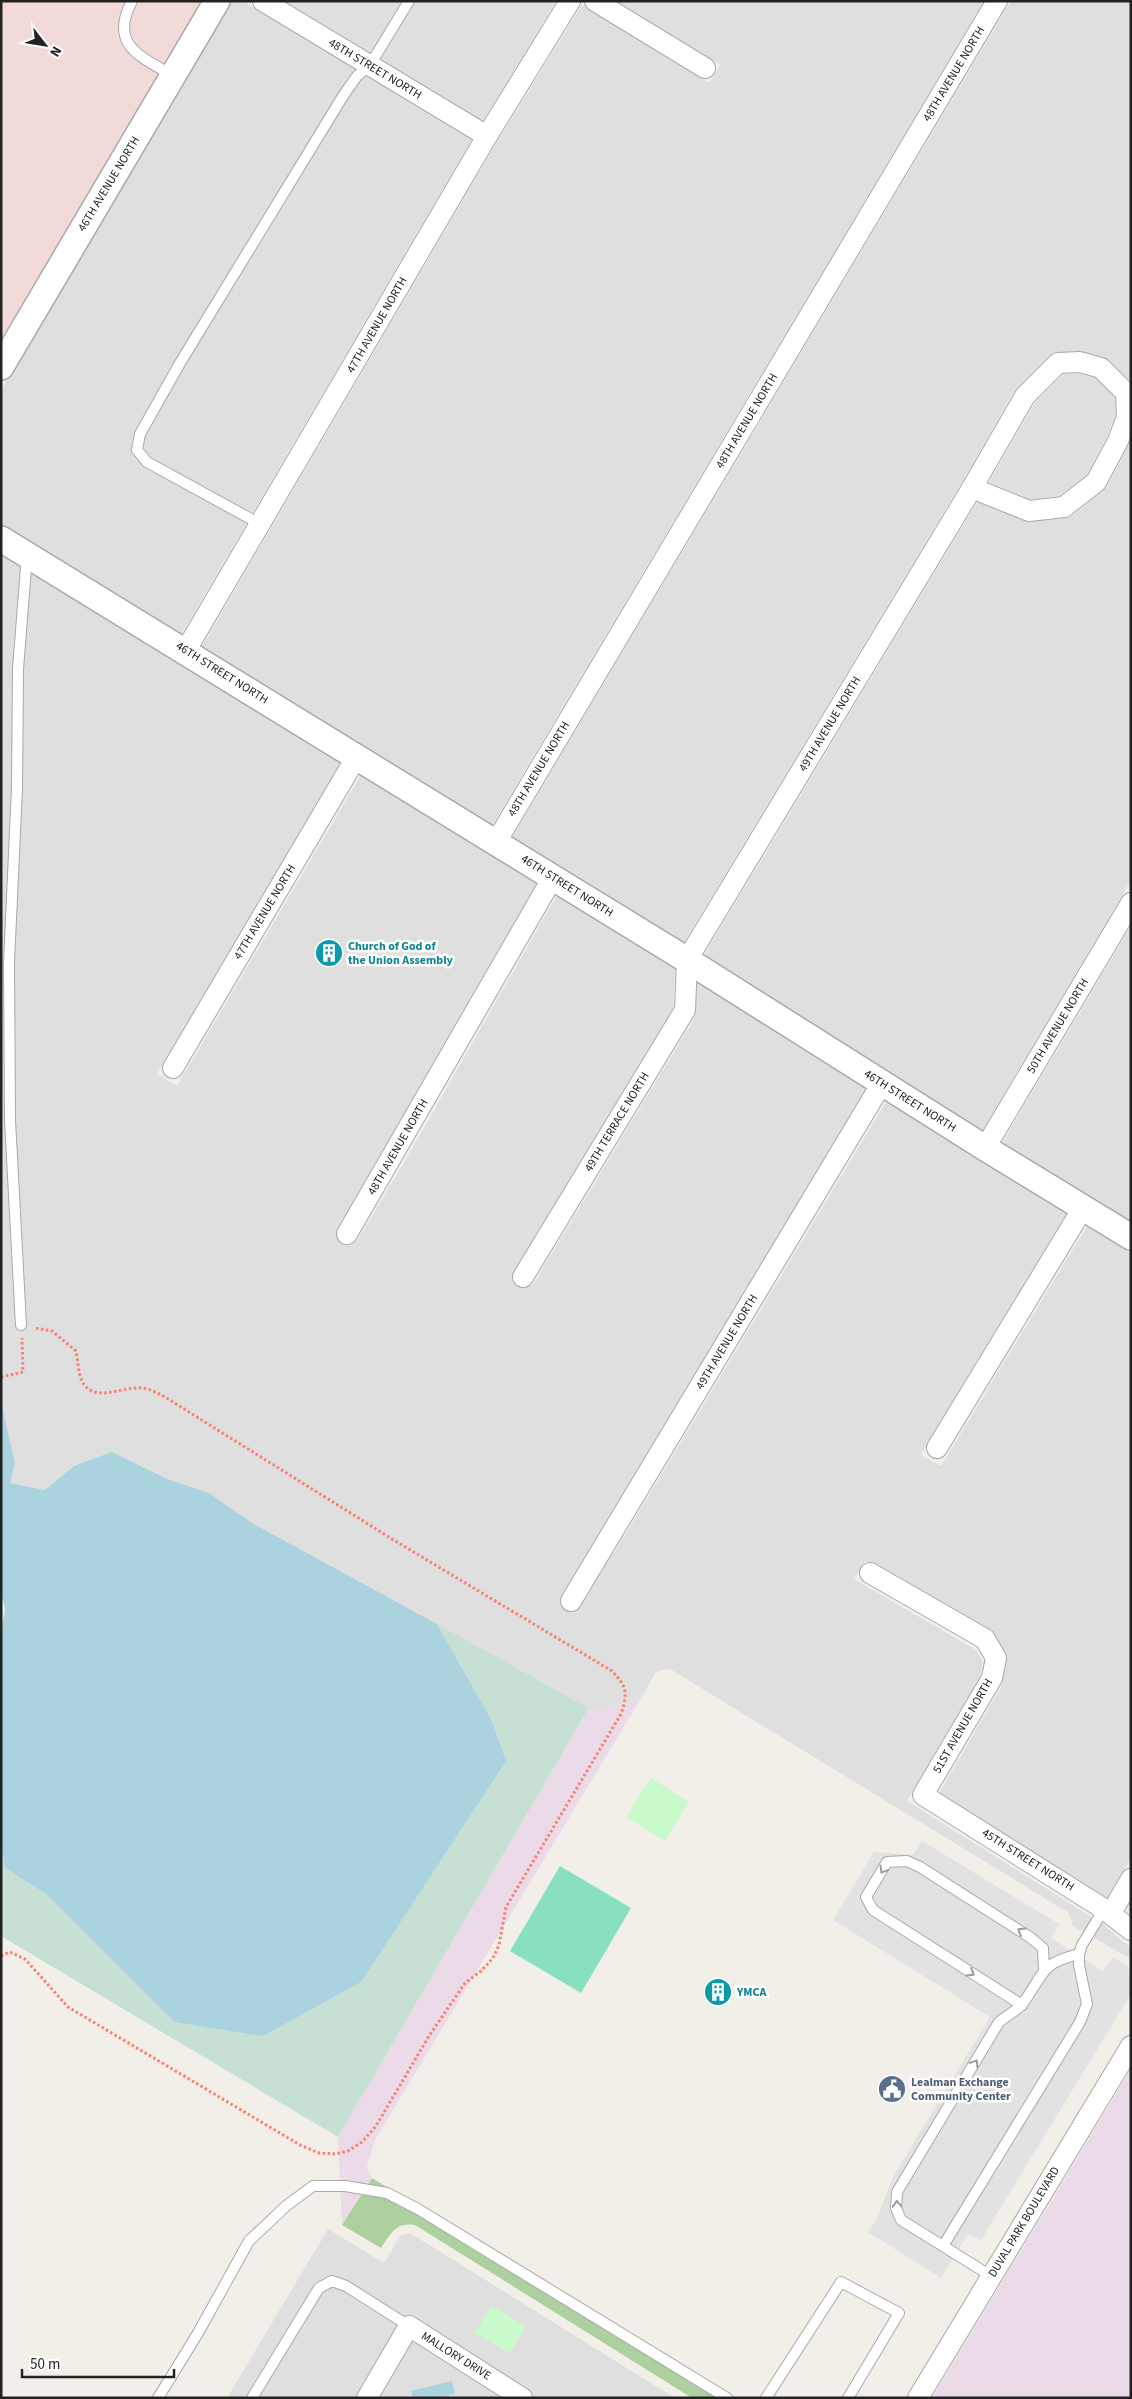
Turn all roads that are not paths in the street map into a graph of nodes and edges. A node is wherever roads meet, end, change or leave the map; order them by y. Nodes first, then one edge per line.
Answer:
1 (132, 1) edge
2 (217, 1) edge
3 (264, 1) edge
4 (409, 1) edge
5 (570, 1) edge
6 (595, 1) edge
7 (998, 1) edge
8 (370, 65) junction
9 (704, 68) dead end
10 (173, 76) junction
11 (487, 136) junction
12 (1, 366) edge
13 (972, 488) junction
14 (260, 524) junction
15 (1, 539) edge
16 (27, 554) junction
17 (186, 650) junction
18 (357, 756) junction
19 (496, 842) junction
20 (553, 877) junction
21 (1131, 903) edge
22 (687, 960) junction
23 (173, 1068) dead end
24 (882, 1083) junction
25 (986, 1148) junction
26 (1083, 1208) junction
27 (347, 1234) dead end
28 (1131, 1237) edge
29 (523, 1277) dead end
30 (21, 1325) road end
31 (937, 1448) dead end
32 (870, 1573) dead end
33 (571, 1601) dead end
34 (923, 1795) joint
35 (1131, 1879) edge
36 (1108, 1911) junction
37 (1131, 1930) edge
38 (1079, 1954) junction
39 (1044, 1969) junction
40 (1022, 2005) junction
41 (1131, 2046) edge
42 (942, 2246) junction
43 (991, 2276) junction
44 (410, 2326) junction
45 (158, 2398) edge
46 (252, 2398) edge
47 (367, 2398) edge
48 (522, 2398) edge
49 (728, 2398) edge
50 (766, 2398) edge
51 (848, 2398) edge
52 (918, 2398) edge

1 - 10 lane
2 - 10 street, 46TH AVENUE NORTH
3 - 8 street, 48TH STREET NORTH
4 - 8 lane
5 - 11 street, 47TH AVENUE NORTH
6 - 9 street
7 - 19 street, 48TH AVENUE NORTH
8 - 11 street, 48TH STREET NORTH
8 - 14 lane
10 - 12 street, 46TH AVENUE NORTH
11 - 14 street, 47TH AVENUE NORTH
13 - 13 street, 49TH AVENUE NORTH
13 - 22 street, 49TH AVENUE NORTH
14 - 17 street, 47TH AVENUE NORTH
15 - 16 street, 46TH STREET NORTH
16 - 17 street, 46TH STREET NORTH
16 - 30 lane
17 - 18 street, 46TH STREET NORTH
18 - 19 street, 46TH STREET NORTH
18 - 23 street, 47TH AVENUE NORTH
19 - 20 street, 46TH STREET NORTH
20 - 22 street, 46TH STREET NORTH
20 - 27 street, 48TH AVENUE NORTH
21 - 25 street, 50TH AVENUE NORTH
22 - 24 street, 46TH STREET NORTH
22 - 29 street, 49TH TERRACE NORTH
24 - 25 street, 46TH STREET NORTH
24 - 33 street, 49TH AVENUE NORTH
25 - 26 street, 46TH STREET NORTH
26 - 28 street, 46TH STREET NORTH
26 - 31 street
32 - 34 street, 51ST AVENUE NORTH
34 - 36 street, 45TH STREET NORTH
35 - 36 street
36 - 37 street, 45TH STREET NORTH
36 - 38 lane
38 - 39 lane
38 - 42 lane
39 - 40 lane
39 -> 40 lane
42 -> 40 lane
41 - 43 street, DUVAL PARK BOULEVARD
42 - 43 lane
43 - 52 street, DUVAL PARK BOULEVARD
44 - 46 lane
44 - 47 street, MALLORY DRIVE
44 - 48 street, MALLORY DRIVE
45 - 49 lane
50 - 51 lane

